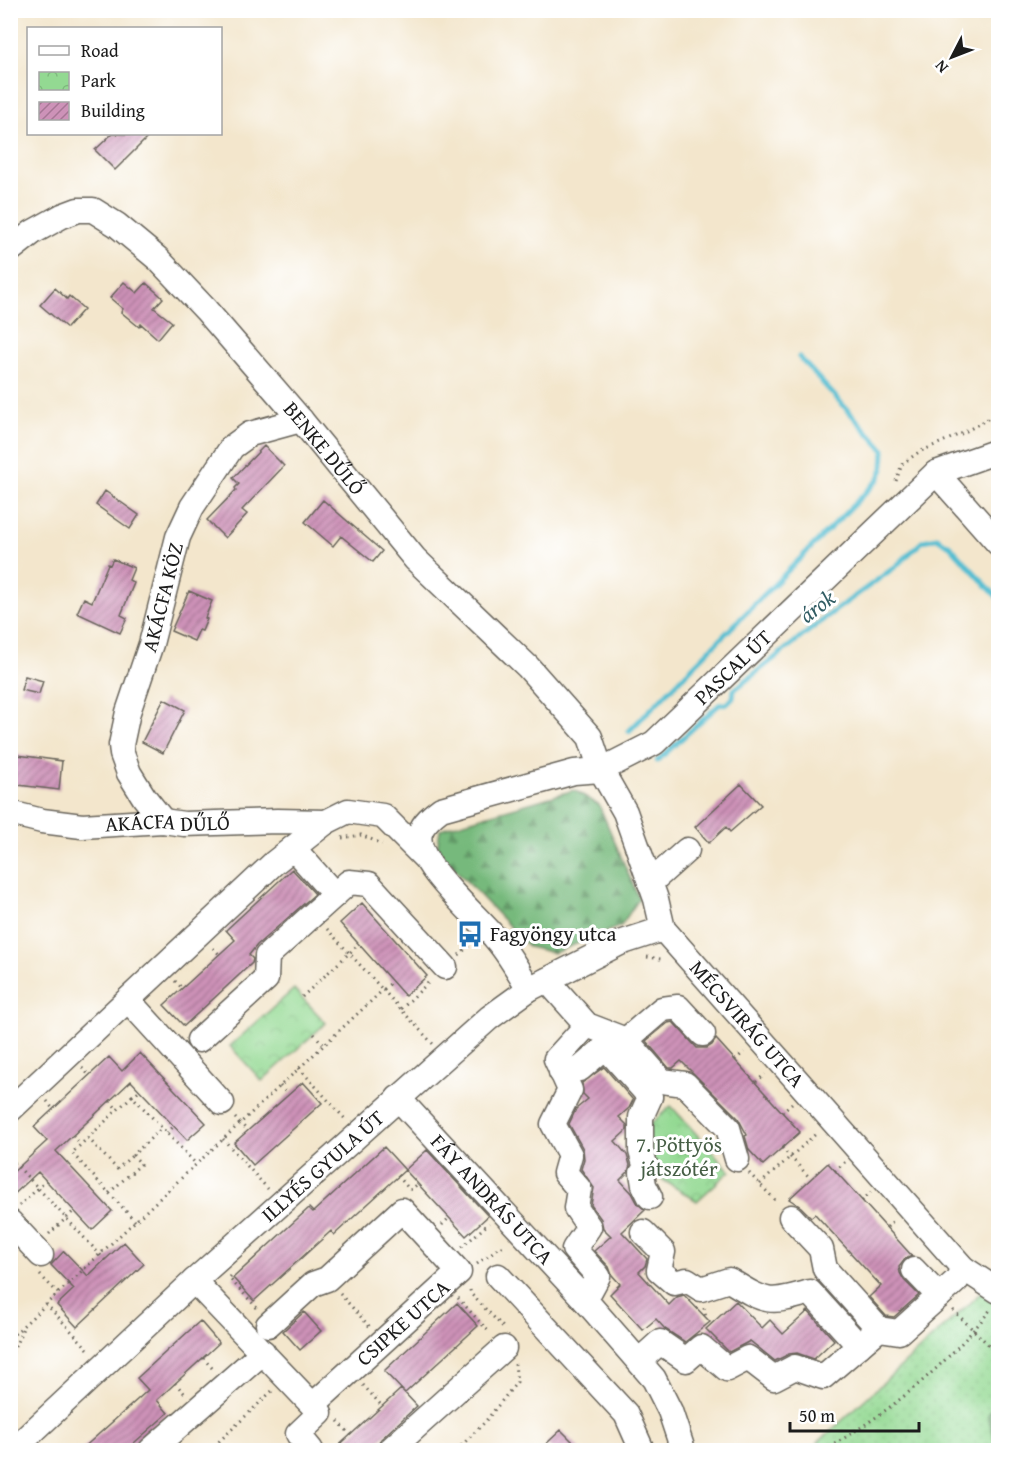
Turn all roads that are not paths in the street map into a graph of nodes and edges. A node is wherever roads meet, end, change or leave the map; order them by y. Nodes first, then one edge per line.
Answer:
1 (10, 250) edge
2 (301, 420) junction
3 (999, 451) edge
4 (936, 473) junction
5 (999, 543) edge
6 (601, 770) junction
7 (441, 809) junction
8 (10, 813) edge
9 (383, 816) junction
10 (163, 821) junction
11 (330, 831) junction
12 (293, 848) junction
13 (687, 850) dead end
14 (426, 859) junction
15 (650, 883) junction
16 (335, 895) junction
17 (663, 929) junction
18 (445, 968) dead end
19 (538, 985) junction
20 (128, 1000) junction
21 (587, 1025) junction
22 (703, 1034) dead end
23 (199, 1040) dead end
24 (626, 1040) junction
25 (561, 1072) junction
26 (398, 1098) junction
27 (222, 1103) dead end
28 (10, 1110) edge
29 (737, 1159) road end
30 (650, 1197) dead end
31 (14, 1215) edge
32 (791, 1217) road end
33 (643, 1232) dead end
34 (40, 1264) road end
35 (963, 1268) junction
36 (914, 1270) dead end
37 (498, 1276) dead end
38 (194, 1281) junction
39 (939, 1296) junction
40 (995, 1299) edge
41 (585, 1300) junction
42 (268, 1325) dead end
43 (879, 1329) junction
44 (859, 1346) junction
45 (504, 1348) dead end
46 (263, 1352) junction
47 (639, 1361) junction
48 (198, 1397) junction
49 (313, 1405) junction
50 (176, 1446) dead end
51 (13, 1450) edge
52 (151, 1450) edge
53 (311, 1450) edge
54 (390, 1450) edge
55 (642, 1450) edge
56 (683, 1450) edge

1 - 2 street, BENKE DŰLŐ
2 - 6 street, BENKE DŰLŐ
2 - 10 street, AKÁCFA KÖZ
3 - 4 street, PASCAL ÚT
4 - 5 street
4 - 6 street, PASCAL ÚT
6 - 7 street
6 - 15 street, MÉCSVIRÁG UTCA
7 - 9 street
7 - 14 street
8 - 10 street, AKÁCFA DŰLŐ
9 - 11 street
9 - 14 street
10 - 11 street, AKÁCFA DŰLŐ
11 - 12 street
12 - 16 street
12 - 20 street
13 - 15 street
14 - 19 street
15 - 17 street, MÉCSVIRÁG UTCA
16 - 18 street
16 - 23 street
17 - 19 street, ILLYÉS GYULA ÚT
17 - 35 street, MÉCSVIRÁG UTCA
19 - 21 street
19 - 26 street, ILLYÉS GYULA ÚT
20 - 27 street
20 - 28 street
21 - 24 street
21 - 25 street, FÁY ANDRÁS UTCA
22 - 24 street, MÉCSVIRÁG UTCA
24 - 29 street
25 - 30 street
25 - 41 street, FÁY ANDRÁS UTCA
26 - 38 street, ILLYÉS GYULA ÚT
26 - 41 street, FÁY ANDRÁS UTCA
31 - 34 street
32 - 43 street
33 - 44 street
35 - 39 street
35 - 40 street, MÉCSVIRÁG UTCA
36 - 39 street
37 - 55 street
38 - 46 street
38 - 51 street, ILLYÉS GYULA ÚT
39 - 43 street
41 - 47 street, FÁY ANDRÁS UTCA
42 - 49 street, CSIPKE UTCA
43 - 44 street
44 - 47 street
45 - 54 street
46 - 48 street
46 - 49 street
47 - 56 street, FÁY ANDRÁS UTCA
48 - 50 street
48 - 52 street
49 - 53 street

